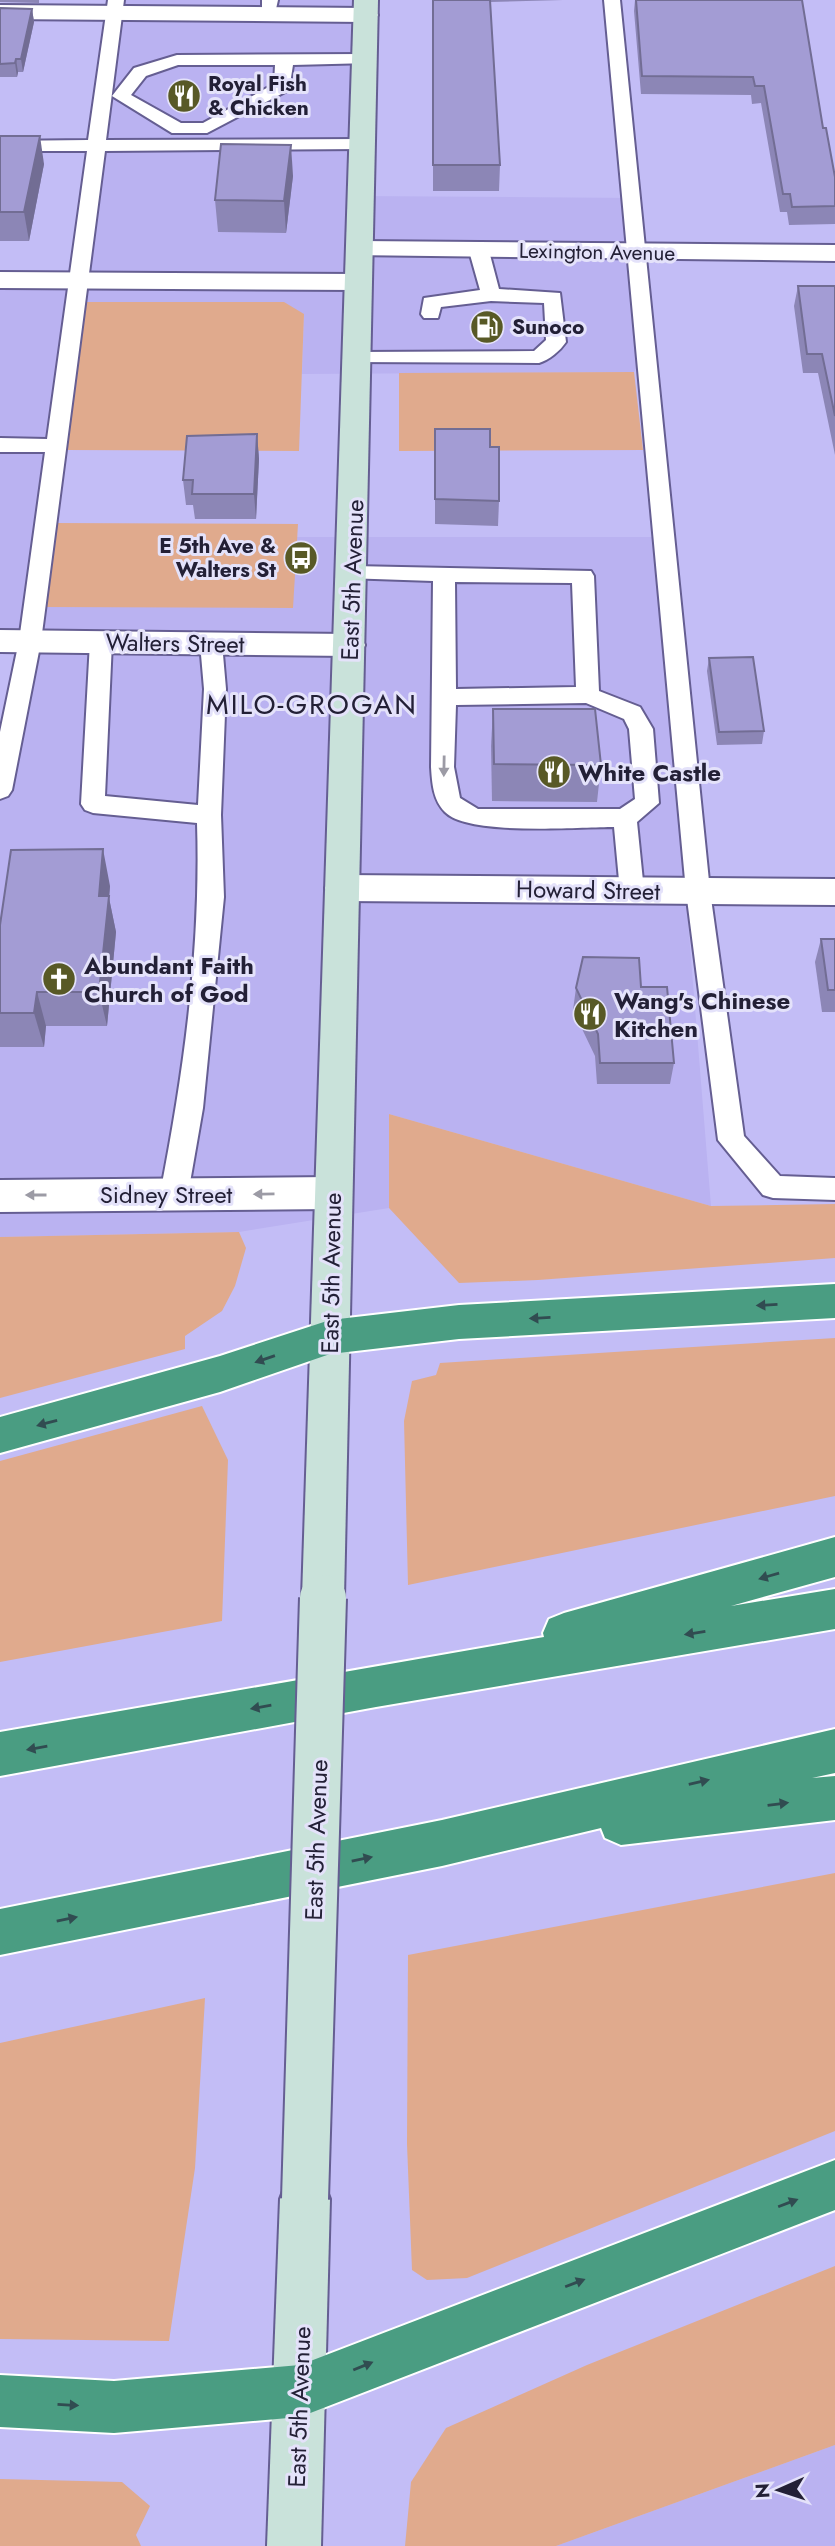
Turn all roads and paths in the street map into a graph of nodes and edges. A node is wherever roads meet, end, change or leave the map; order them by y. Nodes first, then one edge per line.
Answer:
1 (612, 0) edge
2 (115, 7) edge
3 (269, 7) edge
4 (366, 7) edge
5 (0, 12) edge
6 (365, 59) junction
7 (284, 60) junction
8 (363, 144) junction
9 (0, 146) edge
10 (96, 146) junction
11 (359, 249) junction
12 (479, 251) junction
13 (637, 253) junction
14 (835, 253) edge
15 (0, 280) edge
16 (79, 280) junction
17 (358, 282) junction
18 (502, 302) junction
19 (431, 314) dead end
20 (357, 358) junction
21 (0, 445) edge
22 (57, 446) junction
23 (353, 573) junction
24 (444, 575) junction
25 (15, 641) edge
26 (101, 642) junction
27 (211, 643) junction
28 (350, 645) junction
29 (589, 695) junction
30 (445, 697) junction
31 (0, 790) edge
32 (209, 815) junction
33 (625, 818) junction
34 (341, 888) junction
35 (632, 891) junction
36 (698, 891) junction
37 (835, 892) edge
38 (835, 1189) edge
39 (332, 1193) junction
40 (174, 1194) junction
41 (0, 1196) edge
42 (835, 1301) edge
43 (330, 1337) junction
44 (0, 1435) edge
45 (835, 1557) edge
46 (835, 1609) edge
47 (376, 1686) junction
48 (835, 1751) edge
49 (0, 1754) edge
50 (835, 1798) edge
51 (442, 1843) junction
52 (0, 1932) edge
53 (835, 2185) edge
54 (300, 2391) junction
55 (0, 2401) edge
56 (294, 2546) edge

1 - 13 lane
2 - 3 street
2 - 5 street
2 - 10 lane
3 - 4 street
4 - 6 main road, East 5th Avenue
6 - 7 lane
6 - 8 main road, East 5th Avenue
7 - 7 lane
8 - 10 lane
8 - 11 main road, East 5th Avenue
9 - 10 lane
10 - 16 lane
11 - 12 street, Lexington Avenue
11 - 17 main road, East 5th Avenue
12 - 13 street, Lexington Avenue
12 - 18 lane
13 - 14 street, Lexington Avenue
13 - 36 lane
15 - 16 street
16 - 17 street
16 - 22 lane
17 - 20 main road, East 5th Avenue
18 - 19 lane
18 - 20 lane
20 - 23 main road, East 5th Avenue
21 - 22 lane
22 - 25 lane
23 - 24 lane
23 - 28 main road, East 5th Avenue
24 - 29 lane
24 - 30 lane
25 - 26 street, Walters Street
25 - 31 lane
26 - 27 street, Walters Street
26 - 32 lane
27 - 28 street, Walters Street
27 - 32 lane
28 - 34 main road, East 5th Avenue
29 - 30 lane
29 - 33 lane
30 -> 33 lane
32 - 40 lane
33 - 35 lane
34 - 35 street, Howard Street
34 - 39 main road, East 5th Avenue
35 - 36 street, Howard Street
36 - 37 street, Howard Street
36 - 38 lane
39 -> 40 street, Sidney Street
39 - 43 main road, East 5th Avenue
40 -> 41 street, Sidney Street
42 -> 43 highway
43 -> 44 highway
43 - 54 main road, East 5th Avenue, bridge
45 -> 47 highway
46 -> 47 highway
47 -> 49 highway
51 -> 48 highway
51 -> 50 highway
52 -> 51 highway
54 -> 53 highway
55 -> 54 highway
54 - 56 main road, East 5th Avenue

